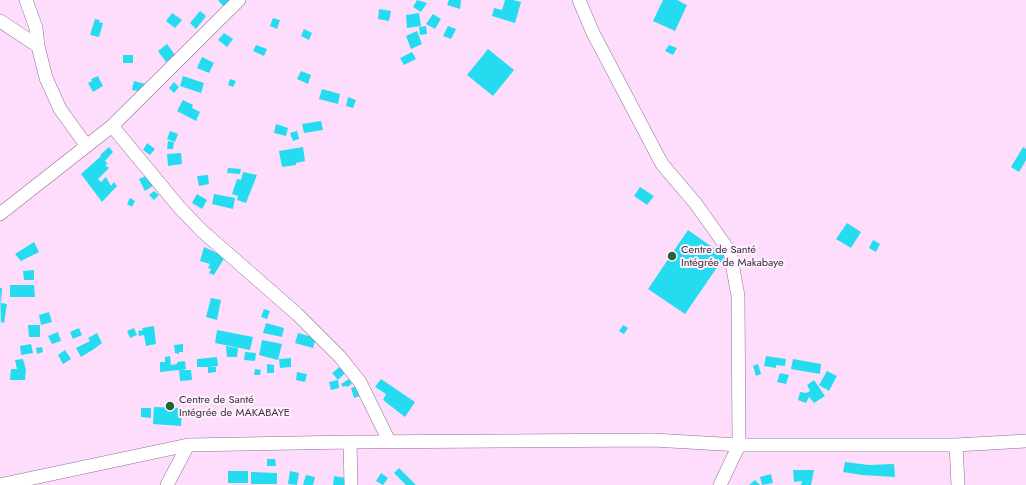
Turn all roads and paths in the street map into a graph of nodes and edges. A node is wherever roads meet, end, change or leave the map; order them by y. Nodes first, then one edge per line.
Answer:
1 (26, 0) edge
2 (239, 0) edge
3 (579, 0) edge
4 (0, 21) edge
5 (38, 46) junction
6 (112, 126) junction
7 (86, 145) junction
8 (0, 214) edge
9 (1026, 440) edge
10 (389, 441) junction
11 (350, 442) junction
12 (188, 445) junction
13 (738, 445) junction
14 (956, 446) junction
15 (0, 485) edge
16 (167, 485) edge
17 (351, 485) edge
18 (720, 485) edge
19 (958, 485) edge

1 - 5 street
2 - 6 street
3 - 13 street
4 - 5 street
5 - 7 street
6 - 7 street
6 - 10 street
7 - 8 street
9 - 14 street
10 - 11 street
10 - 13 street
11 - 12 street
11 - 17 street
12 - 15 street
12 - 16 street
13 - 14 street
13 - 18 street
14 - 19 street

